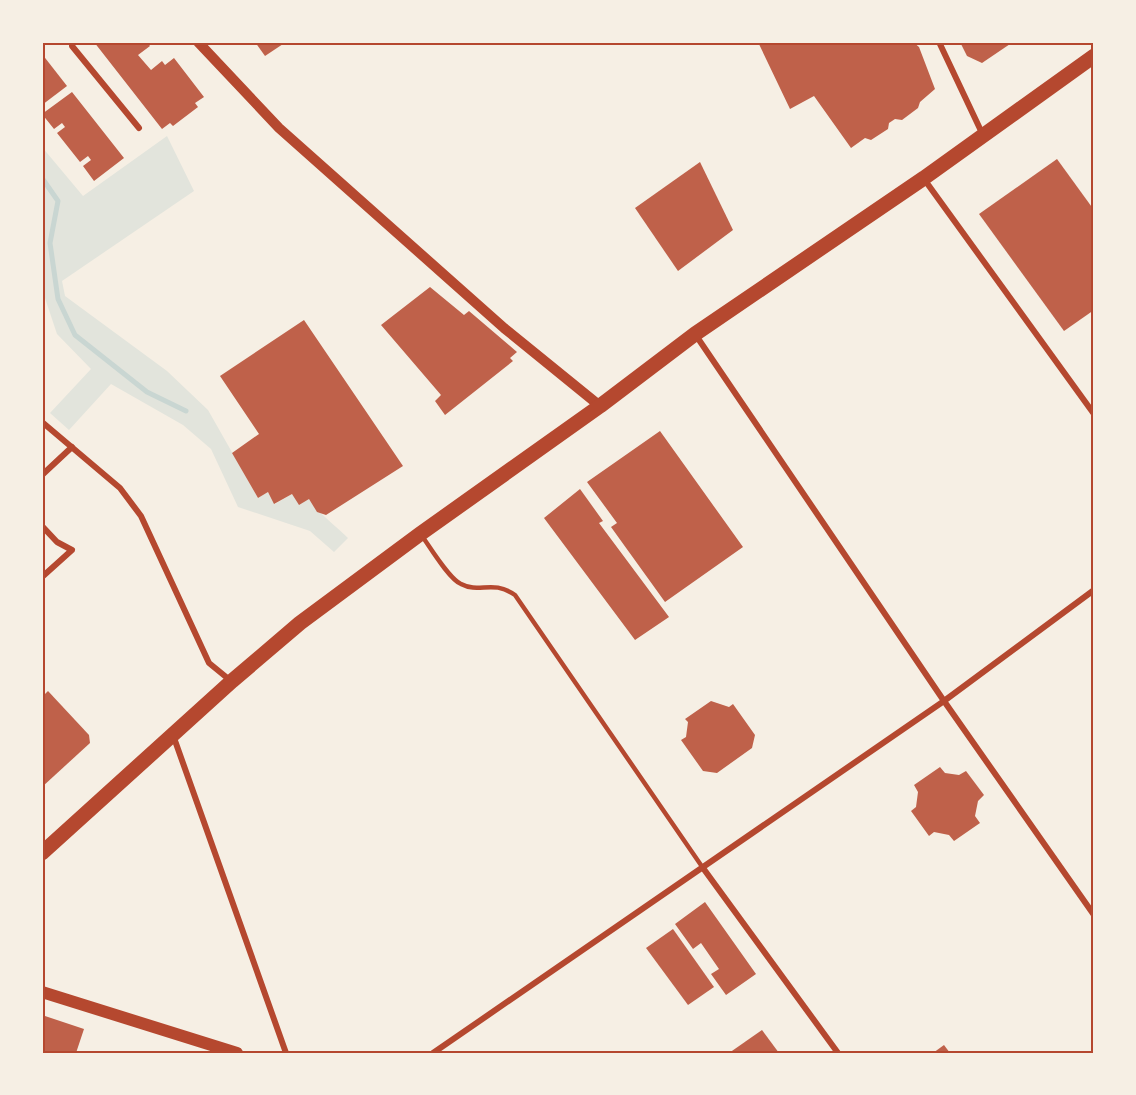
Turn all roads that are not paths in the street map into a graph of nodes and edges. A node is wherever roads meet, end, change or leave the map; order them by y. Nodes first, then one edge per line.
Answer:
1 (72, 42) edge
2 (198, 42) edge
3 (939, 42) edge
4 (1094, 56) edge
5 (139, 128) dead end
6 (984, 136) junction
7 (924, 178) junction
8 (695, 334) junction
9 (600, 406) junction
10 (1094, 414) edge
11 (42, 422) edge
12 (72, 447) junction
13 (42, 475) edge
14 (42, 526) edge
15 (420, 534) junction
16 (42, 577) edge
17 (1094, 590) edge
18 (232, 681) junction
19 (944, 701) junction
20 (173, 735) junction
21 (42, 853) edge
22 (703, 868) junction
23 (1094, 915) edge
24 (42, 992) edge
25 (237, 1053) edge
26 (286, 1053) edge
27 (433, 1053) edge
28 (838, 1053) edge

1 - 5 street
2 - 9 street
3 - 6 street
4 - 6 main road
6 - 7 main road
7 - 8 main road
7 - 10 street
8 - 9 main road
8 - 19 street
9 - 15 main road
11 - 12 street
12 - 13 street
12 - 18 street
14 - 16 street
15 - 18 main road
15 - 22 lane
17 - 19 street
18 - 20 main road
19 - 22 street
19 - 23 street
20 - 21 main road
20 - 26 street
22 - 27 street
22 - 28 street
24 - 25 main road

